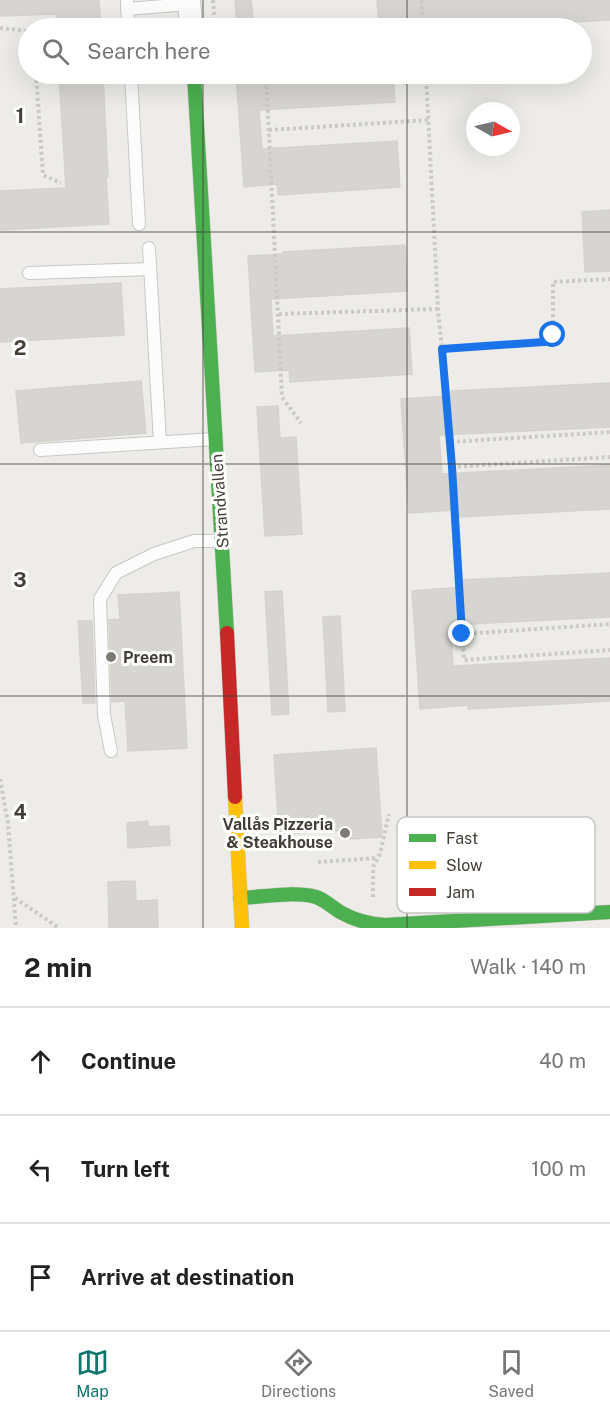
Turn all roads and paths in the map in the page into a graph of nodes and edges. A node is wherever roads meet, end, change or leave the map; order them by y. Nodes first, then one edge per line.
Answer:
1 (213, 0) edge
2 (421, 0) edge
3 (189, 2) edge
4 (127, 5) edge
5 (190, 18) edge
6 (214, 18) edge
7 (422, 18) edge
8 (0, 28) edge
9 (18, 30) edge
10 (37, 84) edge
11 (132, 84) edge
12 (195, 84) edge
13 (267, 84) edge
14 (427, 84) edge
15 (429, 120) junction
16 (269, 130) junction
17 (61, 183) dead end
18 (139, 224) dead end
19 (149, 248) dead end
20 (150, 268) junction
21 (29, 273) dead end
22 (610, 279) edge
23 (438, 309) junction
24 (279, 314) junction
25 (442, 349) junction
26 (301, 423) dead end
27 (610, 432) edge
28 (216, 439) junction
29 (160, 442) junction
30 (451, 442) junction
31 (40, 450) dead end
32 (610, 457) edge
33 (452, 467) junction
34 (222, 541) junction
35 (610, 624) edge
36 (462, 634) junction
37 (610, 650) edge
38 (111, 751) dead end
39 (0, 779) edge
40 (390, 814) dead end
41 (376, 858) junction
42 (318, 862) dead end
43 (14, 898) junction
44 (240, 898) junction
45 (610, 912) edge
46 (593, 913) edge
47 (595, 913) edge
48 (375, 925) junction
49 (16, 928) edge
50 (59, 928) edge
51 (242, 928) edge

1 - 6 path
2 - 7 path
3 - 4 lane
3 - 5 street
8 - 9 path
10 - 17 path
11 - 18 lane
12 - 28 street, Strandvallen
13 - 16 path
14 - 15 path
15 - 16 path
15 - 23 path
16 - 24 path
19 - 20 lane
20 - 21 lane
20 - 29 lane
22 - 25 path
23 - 24 path
23 - 25 path
24 - 26 path
25 - 30 path
27 - 30 path
28 - 29 lane
28 - 34 street, Strandvallen
29 - 31 lane
30 - 33 path
32 - 33 path
33 - 36 path
34 - 38 lane
34 - 44 street, Strandvallen
35 - 36 path
36 - 37 path
39 - 43 path
40 - 41 path
41 - 42 path
41 - 48 path
43 - 49 path
43 - 50 path
44 - 48 street
44 - 51 street, Strandvallen
45 - 47 street
46 - 48 street

